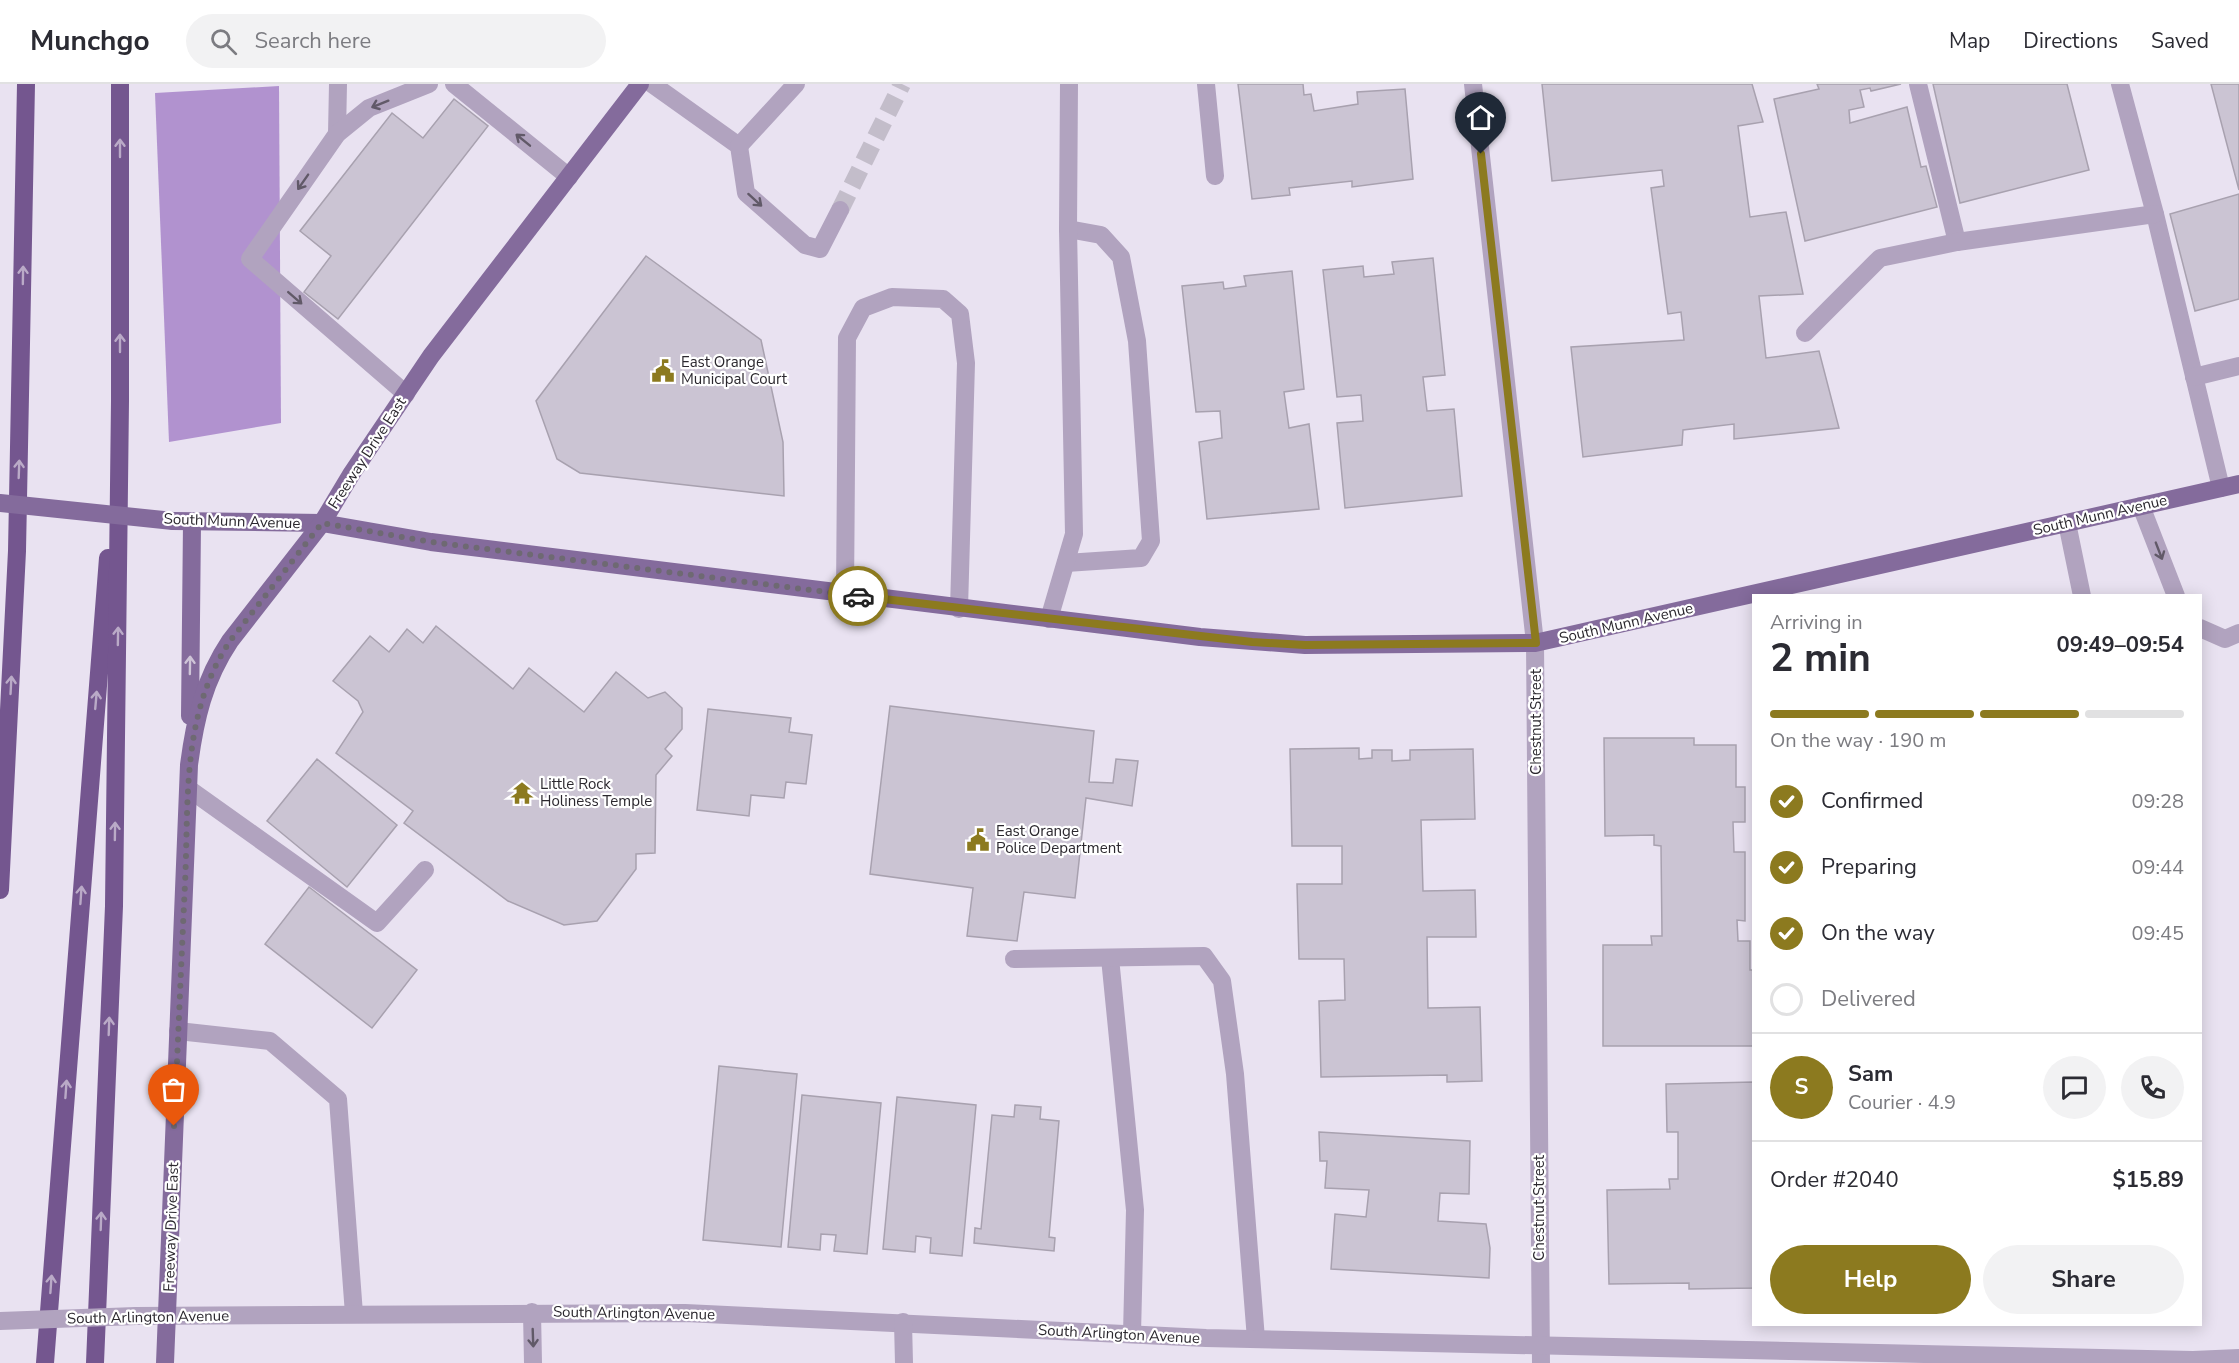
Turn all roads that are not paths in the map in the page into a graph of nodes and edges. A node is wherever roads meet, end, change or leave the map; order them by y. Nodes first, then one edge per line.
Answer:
1 (26, 84) edge
2 (120, 84) edge
3 (338, 84) edge
4 (429, 84) edge
5 (454, 84) edge
6 (640, 84) edge
7 (652, 84) edge
8 (796, 84) edge
9 (1069, 84) edge
10 (1206, 84) edge
11 (1473, 84) edge
12 (1918, 84) edge
13 (2120, 84) edge
14 (337, 134) junction
15 (739, 146) junction
16 (1215, 176) dead end
17 (569, 177) junction
18 (840, 210) tunnel mouth
19 (2155, 214) junction
20 (1068, 228) junction
21 (1958, 242) junction
22 (1805, 333) dead end
23 (2239, 366) edge
24 (2194, 377) junction
25 (406, 394) junction
26 (120, 401) junction
27 (2239, 484) edge
28 (2221, 488) junction
29 (0, 503) edge
30 (2141, 506) junction
31 (192, 523) junction
32 (322, 523) junction
33 (2067, 523) junction
34 (1066, 563) junction
35 (1752, 594) edge
36 (1753, 594) edge
37 (2082, 594) edge
38 (2175, 594) edge
39 (845, 595) junction
40 (959, 609) junction
41 (1049, 619) junction
42 (2202, 629) edge
43 (2239, 633) edge
44 (1536, 643) junction
45 (189, 765) junction
46 (189, 789) junction
47 (425, 870) dead end
48 (0, 891) edge
49 (1110, 958) junction
50 (1014, 959) dead end
51 (178, 1031) junction
52 (532, 1312) junction
53 (354, 1314) junction
54 (167, 1316) junction
55 (0, 1321) edge
56 (903, 1322) junction
57 (1132, 1334) junction
58 (1256, 1340) junction
59 (1540, 1355) edge
60 (2239, 1358) edge
61 (2193, 1362) edge
62 (45, 1363) edge
63 (95, 1363) edge
64 (165, 1363) edge
65 (534, 1363) edge
66 (904, 1363) edge

48 -> 1 highway
26 -> 2 highway
3 - 14 street
4 -> 14 street
17 -> 5 street
6 - 17 main road, Freeway Drive East
7 - 15 street
8 - 15 street
9 - 20 street
10 - 16 street
11 - 44 street, Chestnut Street
12 - 21 street
13 - 19 street
14 -> 25 street
15 -> 18 street
17 - 25 main road, Freeway Drive East
19 - 21 street
19 - 24 street
20 - 34 street
20 - 34 street
21 - 22 street
23 - 24 street
24 - 28 street
25 - 32 main road, Freeway Drive East
62 -> 26 highway
63 -> 26 highway
27 - 28 main road, South Munn Avenue
28 - 30 main road, South Munn Avenue
29 - 31 main road, South Munn Avenue, bridge
30 - 33 main road, South Munn Avenue
30 -> 38 street
31 - 32 main road, South Munn Avenue
45 -> 31 main road
32 - 39 main road, South Munn Avenue
32 - 45 main road, Freeway Drive East
33 - 36 main road, South Munn Avenue
33 - 37 street
34 - 41 street
35 - 44 main road, South Munn Avenue
39 - 40 main road, South Munn Avenue
39 - 40 street
40 - 41 main road, South Munn Avenue
41 - 44 main road, South Munn Avenue
42 - 43 street
44 - 59 street, Chestnut Street
45 - 46 main road, Freeway Drive East
46 - 47 street
46 - 51 main road, Freeway Drive East
49 - 50 street
49 - 57 street
49 - 58 street
51 - 53 street
51 - 54 main road, Freeway Drive East
52 - 53 street, South Arlington Avenue
52 - 56 street, South Arlington Avenue
52 -> 65 street
53 - 54 street, South Arlington Avenue
54 - 55 street, South Arlington Avenue, bridge
54 - 64 main road, Freeway Drive East
56 - 57 street, South Arlington Avenue
56 - 66 street
57 - 58 street, South Arlington Avenue
58 - 59 street, South Arlington Avenue
59 - 61 street, South Arlington Avenue
60 - 61 street, South Arlington Avenue

